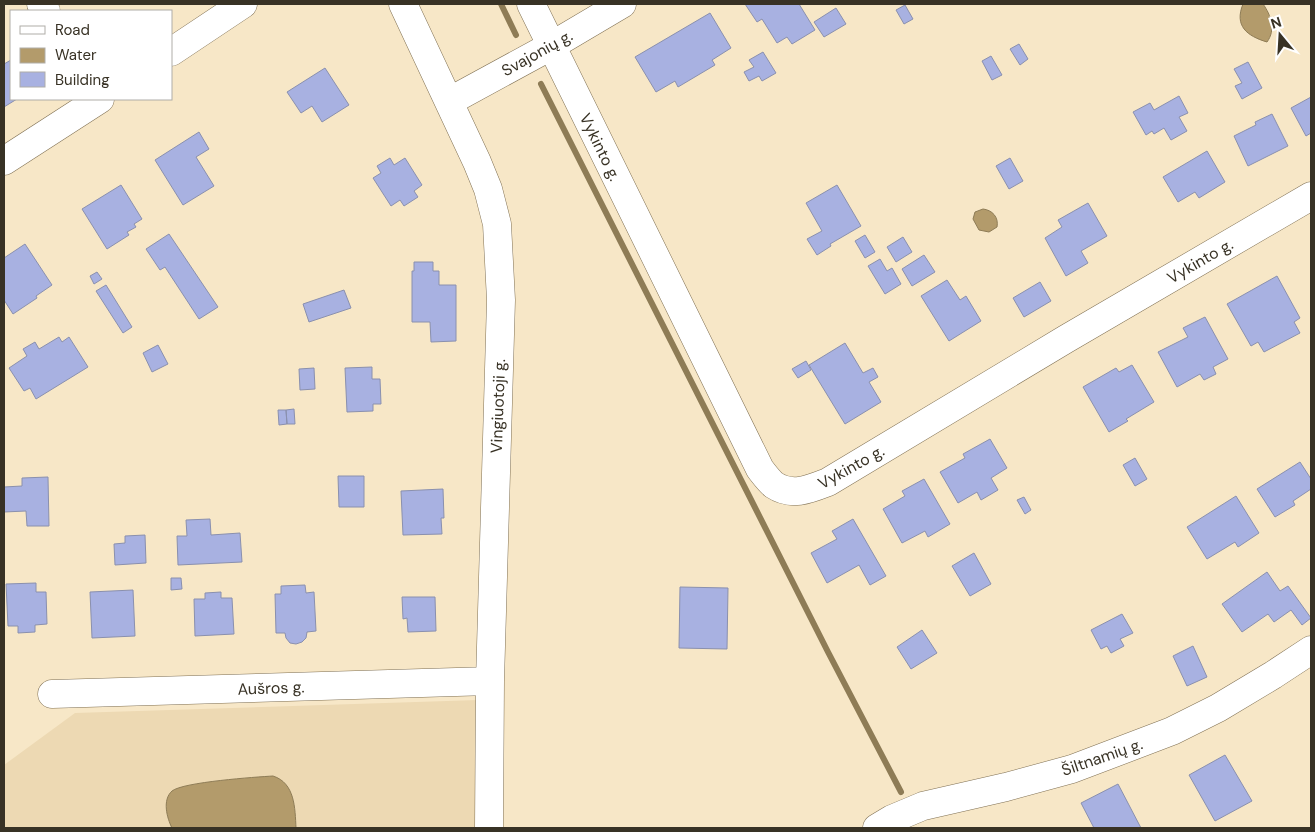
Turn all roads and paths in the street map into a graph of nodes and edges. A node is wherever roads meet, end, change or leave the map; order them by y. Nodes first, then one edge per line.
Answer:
1 (243, 4) edge
2 (403, 4) edge
3 (531, 4) edge
4 (622, 4) edge
5 (551, 46) junction
6 (172, 51) edge
7 (98, 100) edge
8 (450, 101) junction
9 (4, 160) edge
10 (1311, 196) edge
11 (1311, 650) edge
12 (490, 681) junction
13 (52, 694) dead end
14 (489, 828) edge
15 (877, 828) edge

1 - 6 street
2 - 8 street, Vingiuotoji g.
3 - 5 street, Vykinto g.
4 - 5 street, Svajonių g.
5 - 8 street, Svajonių g.
5 - 10 street, Vykinto g.
7 - 9 street
8 - 12 street, Vingiuotoji g.
11 - 15 street, Šiltnamių g.
12 - 13 street, Aušros g.
12 - 14 street, Vingiuotoji g.

